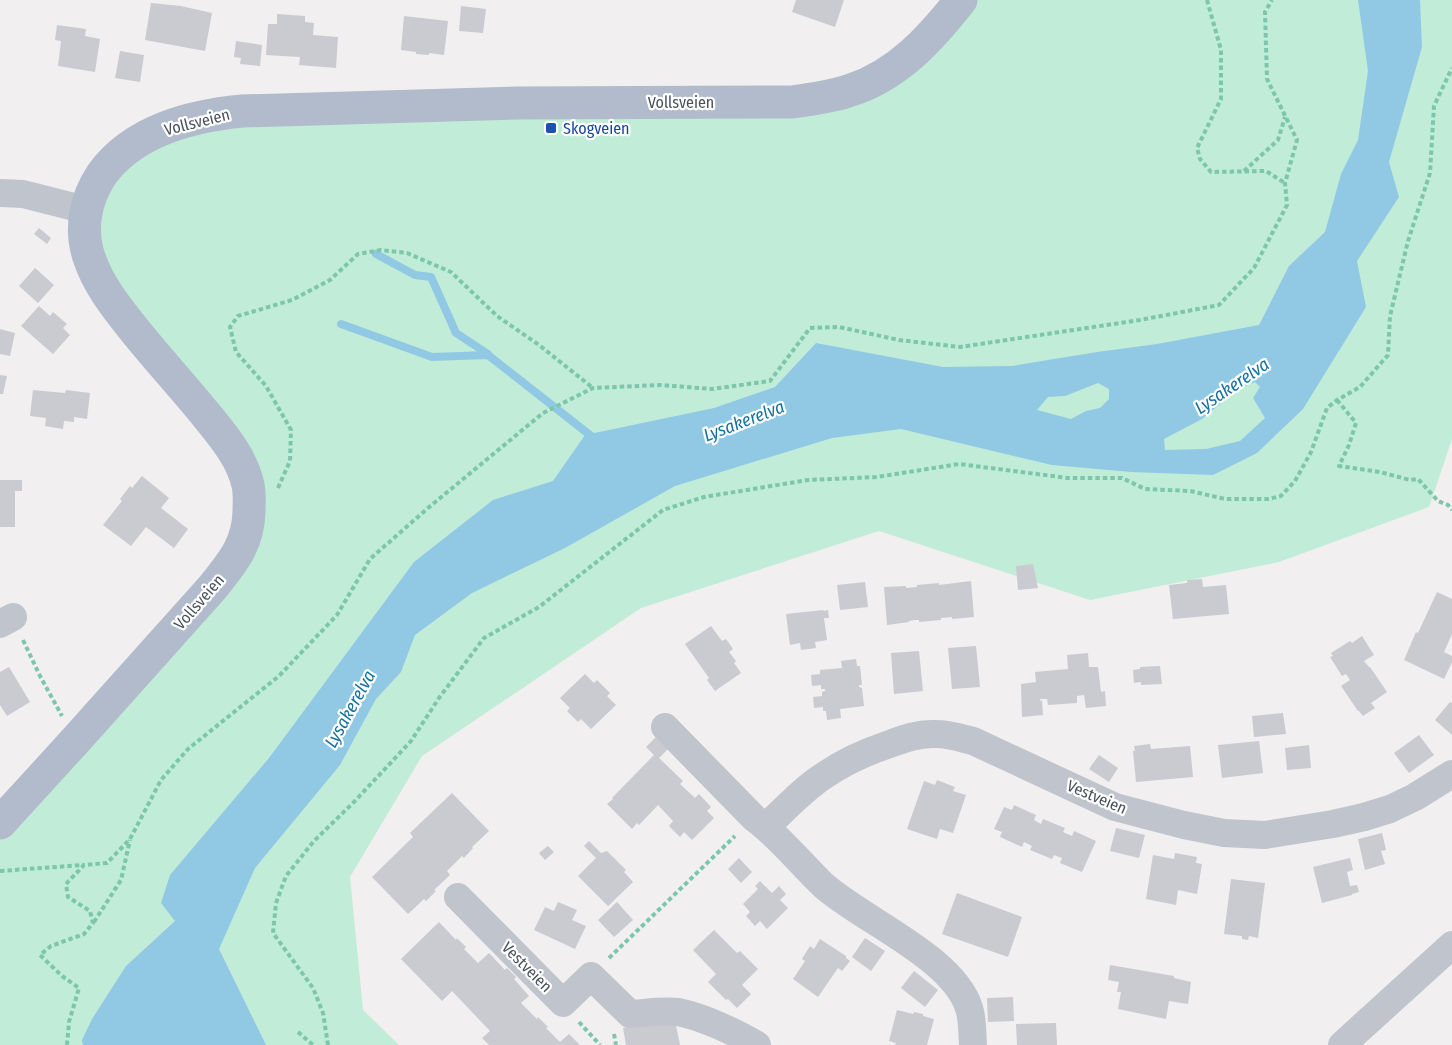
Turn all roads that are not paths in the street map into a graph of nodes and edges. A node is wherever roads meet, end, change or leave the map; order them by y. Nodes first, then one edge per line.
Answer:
1 (961, 0) edge
2 (0, 193) edge
3 (86, 210) junction
4 (665, 727) dead end
5 (1452, 774) edge
6 (760, 822) junction
7 (0, 823) edge
8 (458, 897) dead end
9 (1452, 945) edge
10 (757, 1045) edge
11 (973, 1045) edge
12 (1342, 1045) edge

1 - 3 main road, Vollsveien
2 - 3 street
3 - 7 main road, Vollsveien
4 - 6 street
5 - 6 street, Vestveien
6 - 11 street
8 - 10 street, Vestveien
9 - 12 street

